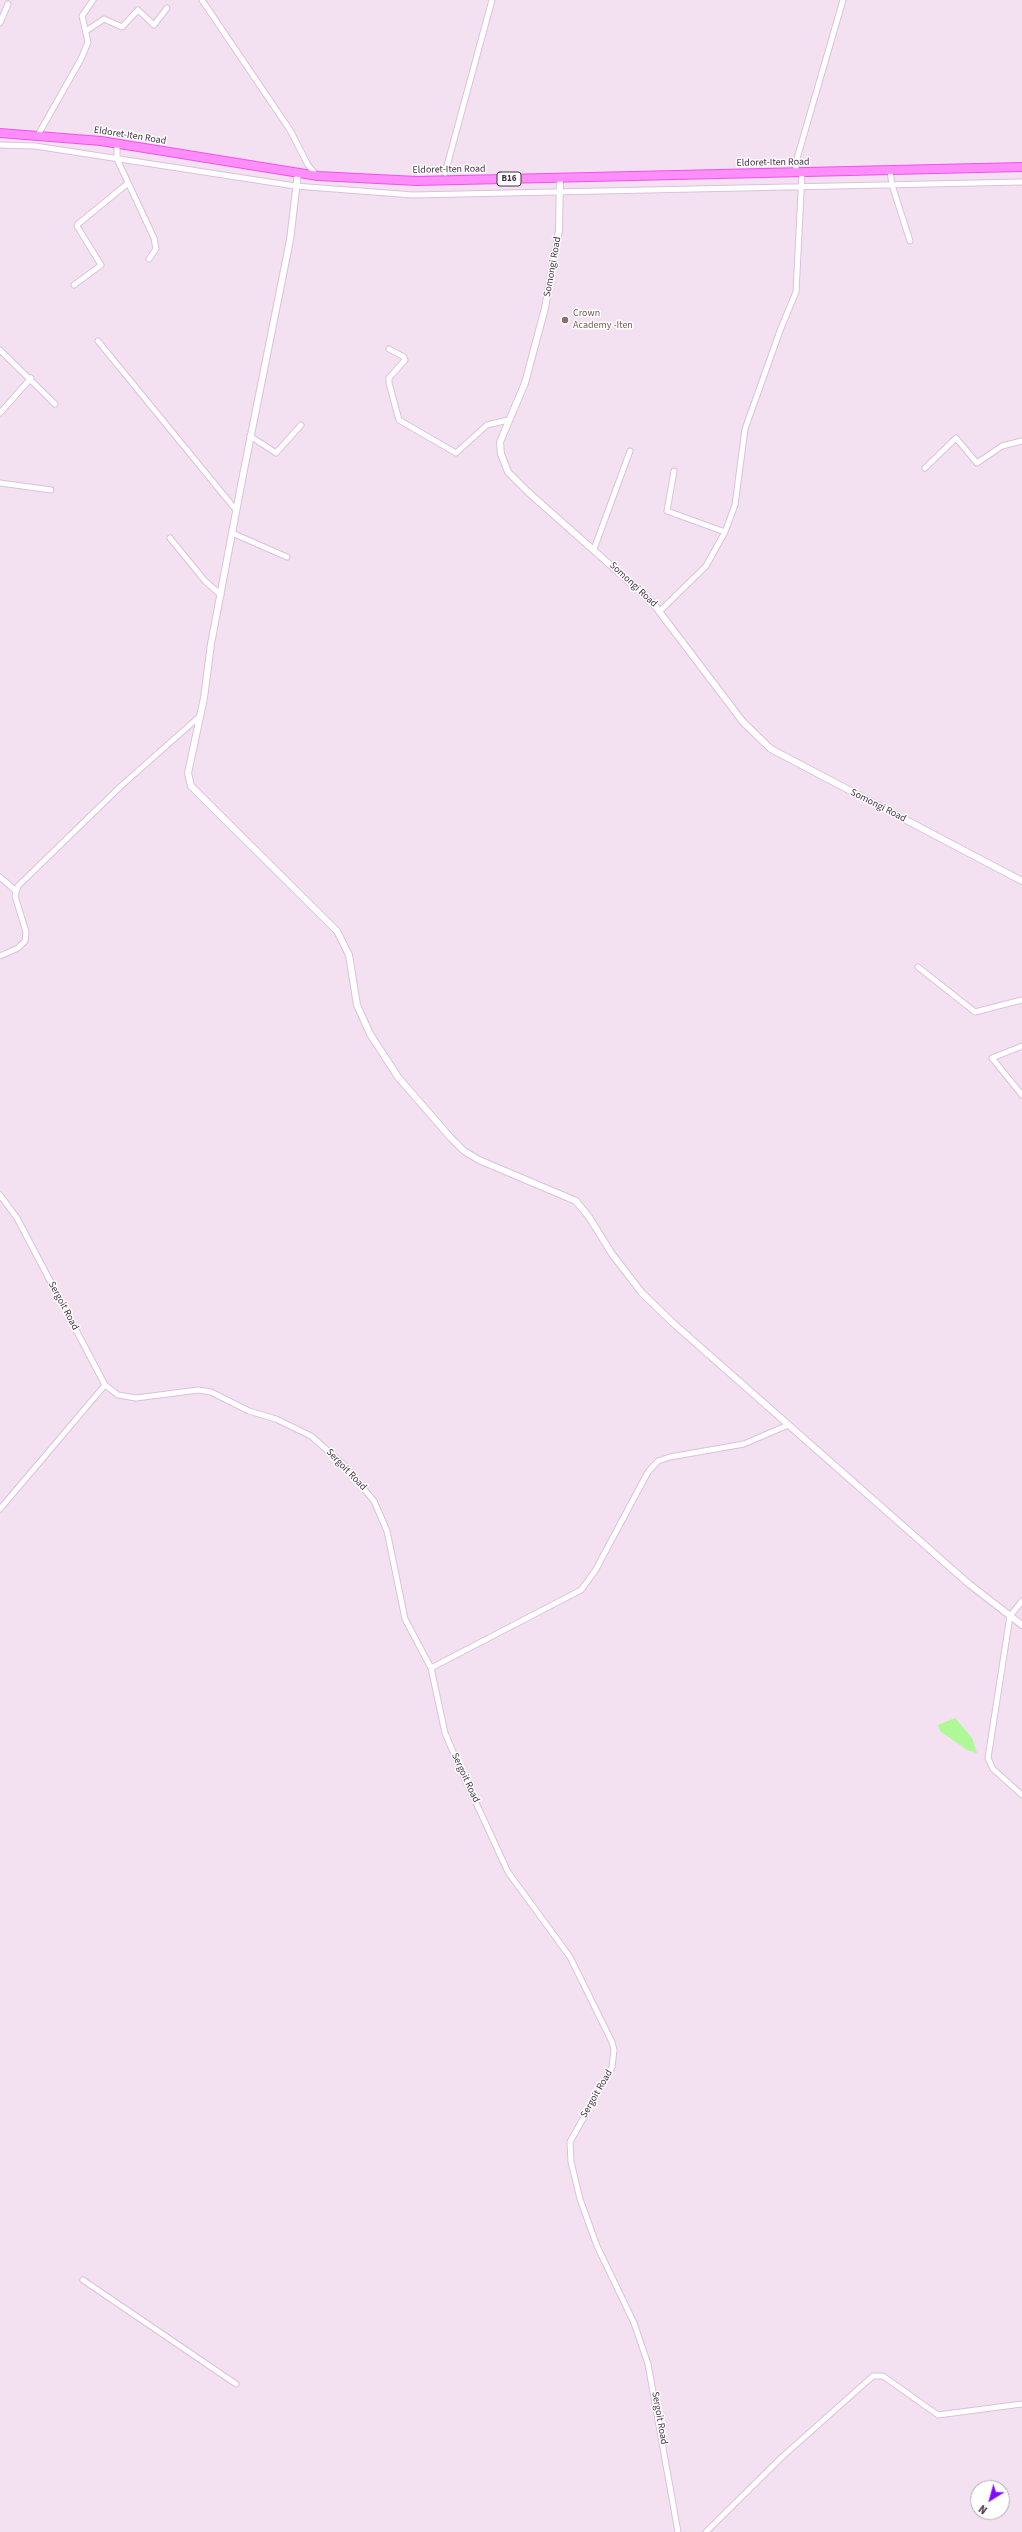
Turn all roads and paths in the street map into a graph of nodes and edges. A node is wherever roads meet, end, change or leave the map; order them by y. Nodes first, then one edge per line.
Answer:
1 (93, 0) edge
2 (202, 0) edge
3 (492, 0) edge
4 (843, 0) edge
5 (8, 4) dead end
6 (166, 8) dead end
7 (2, 14) edge
8 (0, 23) edge
9 (86, 31) junction
10 (0, 133) edge
11 (38, 135) junction
12 (117, 143) junction
13 (0, 146) edge
14 (117, 158) junction
15 (1022, 167) edge
16 (890, 171) junction
17 (298, 173) junction
18 (445, 173) dead end
19 (799, 173) junction
20 (318, 176) junction
21 (560, 177) junction
22 (1022, 182) edge
23 (127, 184) junction
24 (892, 185) junction
25 (295, 186) junction
26 (799, 188) junction
27 (558, 192) junction
28 (910, 240) dead end
29 (149, 259) dead end
30 (74, 285) dead end
31 (98, 341) dead end
32 (389, 348) dead end
33 (0, 350) edge
34 (31, 378) junction
35 (55, 404) dead end
36 (0, 413) edge
37 (508, 420) junction
38 (301, 425) dead end
39 (250, 436) junction
40 (1022, 442) edge
41 (630, 451) dead end
42 (925, 468) dead end
43 (674, 471) dead end
44 (0, 483) edge
45 (51, 490) dead end
46 (236, 510) junction
47 (725, 532) junction
48 (232, 533) junction
49 (170, 538) dead end
50 (594, 549) junction
51 (287, 557) dead end
52 (220, 595) junction
53 (660, 611) junction
54 (200, 716) junction
55 (0, 877) edge
56 (1022, 881) edge
57 (16, 891) junction
58 (0, 956) edge
59 (918, 967) dead end
60 (1022, 1000) edge
61 (1022, 1046) edge
62 (1022, 1095) edge
63 (0, 1195) edge
64 (105, 1385) junction
65 (788, 1425) junction
66 (0, 1509) edge
67 (1022, 1601) edge
68 (1010, 1616) junction
69 (1022, 1625) edge
70 (431, 1668) junction
71 (1022, 1795) edge
72 (83, 2280) dead end
73 (236, 2384) dead end
74 (1022, 2404) edge
75 (678, 2532) edge
76 (706, 2532) edge

1 - 9 street
2 - 20 street
3 - 18 street
4 - 19 street
5 - 7 street
6 - 9 street
7 - 8 street
9 - 11 street
10 - 11 main road, Eldoret-Iten Road / B16
11 - 12 main road, Eldoret-Iten Road / B16
12 - 14 street
12 - 17 main road, Eldoret-Iten Road / B16
13 - 14 street
14 - 23 street
14 - 25 street
15 - 16 main road, Eldoret-Iten Road / B16
16 - 19 main road, Eldoret-Iten Road / B16
16 - 24 street
17 - 20 main road, Eldoret-Iten Road / B16
17 - 25 street
19 - 21 main road, Eldoret-Iten Road / B16
19 - 26 street
20 - 21 main road, Eldoret-Iten Road / B16
21 - 27 street, Somongi Road
22 - 24 street
23 - 29 street
23 - 30 street
24 - 26 street
24 - 28 street
25 - 27 street
25 - 39 street
26 - 27 street
26 - 47 street
27 - 37 street, Somongi Road
31 - 46 street
32 - 37 street
33 - 34 street
34 - 35 street
34 - 36 street
37 - 50 street, Somongi Road
38 - 39 street
39 - 46 street
40 - 42 street
41 - 50 street
43 - 47 street
44 - 45 street
46 - 48 street
47 - 53 street
48 - 51 street
48 - 52 street
49 - 52 street
50 - 53 street, Somongi Road
52 - 54 street
53 - 56 street, Somongi Road
54 - 57 street
54 - 65 street
55 - 57 street
57 - 58 street
59 - 60 street
61 - 62 street
63 - 64 street, Sergoit Road
64 - 66 street
64 - 70 street, Sergoit Road
65 - 68 street
65 - 70 street
67 - 68 street
68 - 69 street
68 - 71 street
70 - 75 street, Sergoit Road
72 - 73 street
74 - 76 street

